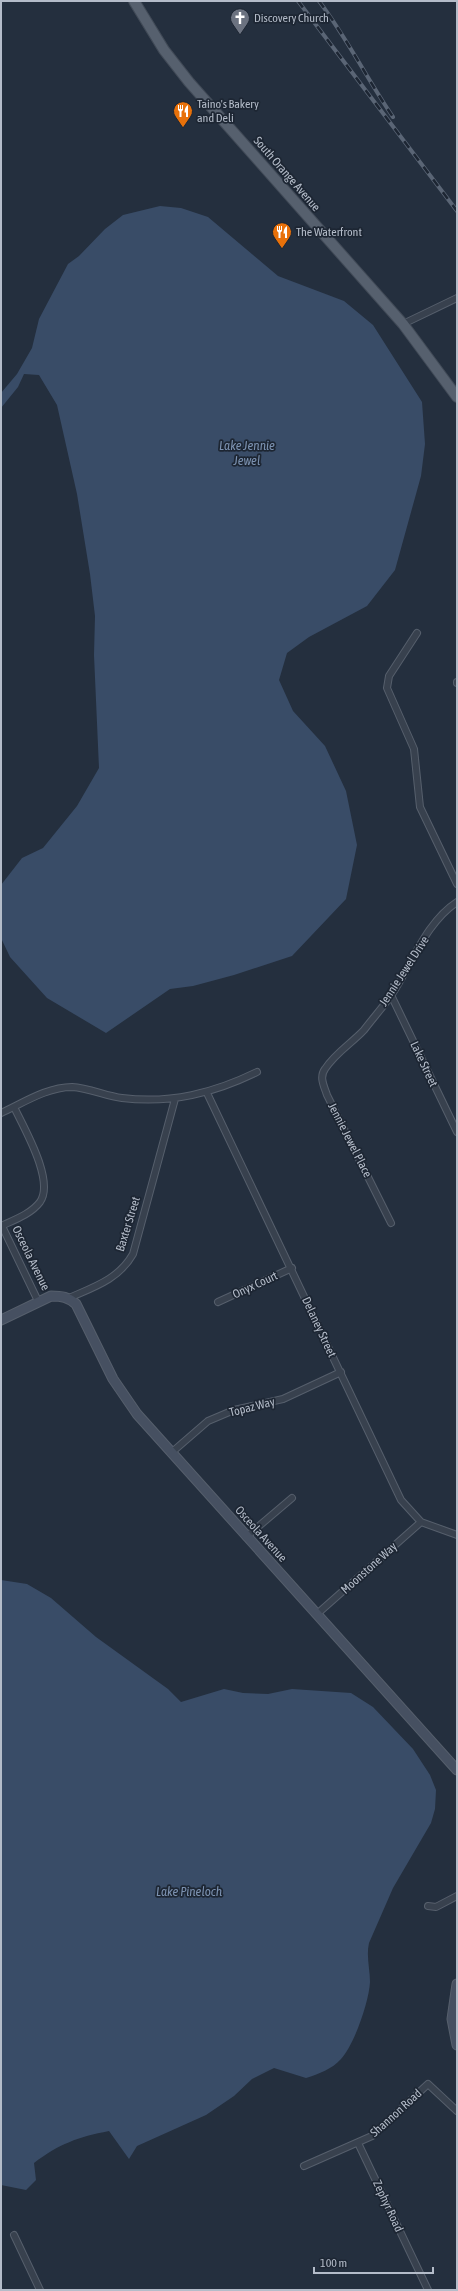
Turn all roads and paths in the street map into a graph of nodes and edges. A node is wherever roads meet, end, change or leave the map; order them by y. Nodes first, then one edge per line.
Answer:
1 (134, 1) edge
2 (457, 298) edge
3 (403, 324) junction
4 (457, 397) edge
5 (417, 633) dead end
6 (457, 884) edge
7 (457, 902) edge
8 (391, 995) junction
9 (334, 1057) joint
10 (257, 1072) dead end
11 (207, 1093) junction
12 (175, 1099) junction
13 (14, 1107) junction
14 (1, 1113) edge
15 (457, 1132) edge
16 (391, 1223) dead end
17 (2, 1226) edge
18 (292, 1268) junction
19 (69, 1298) junction
20 (38, 1301) junction
21 (218, 1302) dead end
22 (1, 1320) edge
23 (341, 1372) junction
24 (171, 1453) junction
25 (292, 1498) dead end
26 (420, 1522) junction
27 (457, 1535) edge
28 (246, 1537) junction
29 (317, 1614) junction
30 (457, 1770) edge
31 (457, 1896) edge
32 (428, 1906) dead end
33 (457, 1984) edge
34 (457, 2045) edge
35 (457, 2111) edge
36 (358, 2143) junction
37 (304, 2166) dead end
38 (14, 2235) dead end
39 (40, 2290) edge
40 (428, 2290) edge

1 - 3 main road, South Orange Avenue
2 - 3 street
3 - 4 main road, South Orange Avenue
5 - 6 street
7 - 8 street, Jennie Jewel Drive
8 - 9 street, Jennie Jewel Drive
8 - 15 street, Lake Street
9 - 16 street, Jennie Jewel Place
10 - 11 street
11 - 12 street
11 - 18 street, Delaney Street
12 - 13 street
12 - 19 street, Baxter Street
13 - 14 street
13 - 17 street
17 - 20 street, Osceola Avenue
18 - 21 street, Onyx Court
18 - 23 street, Delaney Street
19 - 20 street
19 - 24 street, Osceola Avenue
20 - 22 street
23 - 24 street, Topaz Way
23 - 26 street, Delaney Street
24 - 28 street, Osceola Avenue
25 - 28 street
26 - 27 street, Delaney Street
26 - 29 street, Moonstone Way
28 - 29 street, Osceola Avenue
29 - 30 street, Osceola Avenue
31 - 32 street
33 - 34 street
35 - 36 street, Shannon Road
36 - 37 street, Shannon Road
36 - 40 street, Zephyr Road
38 - 39 street

